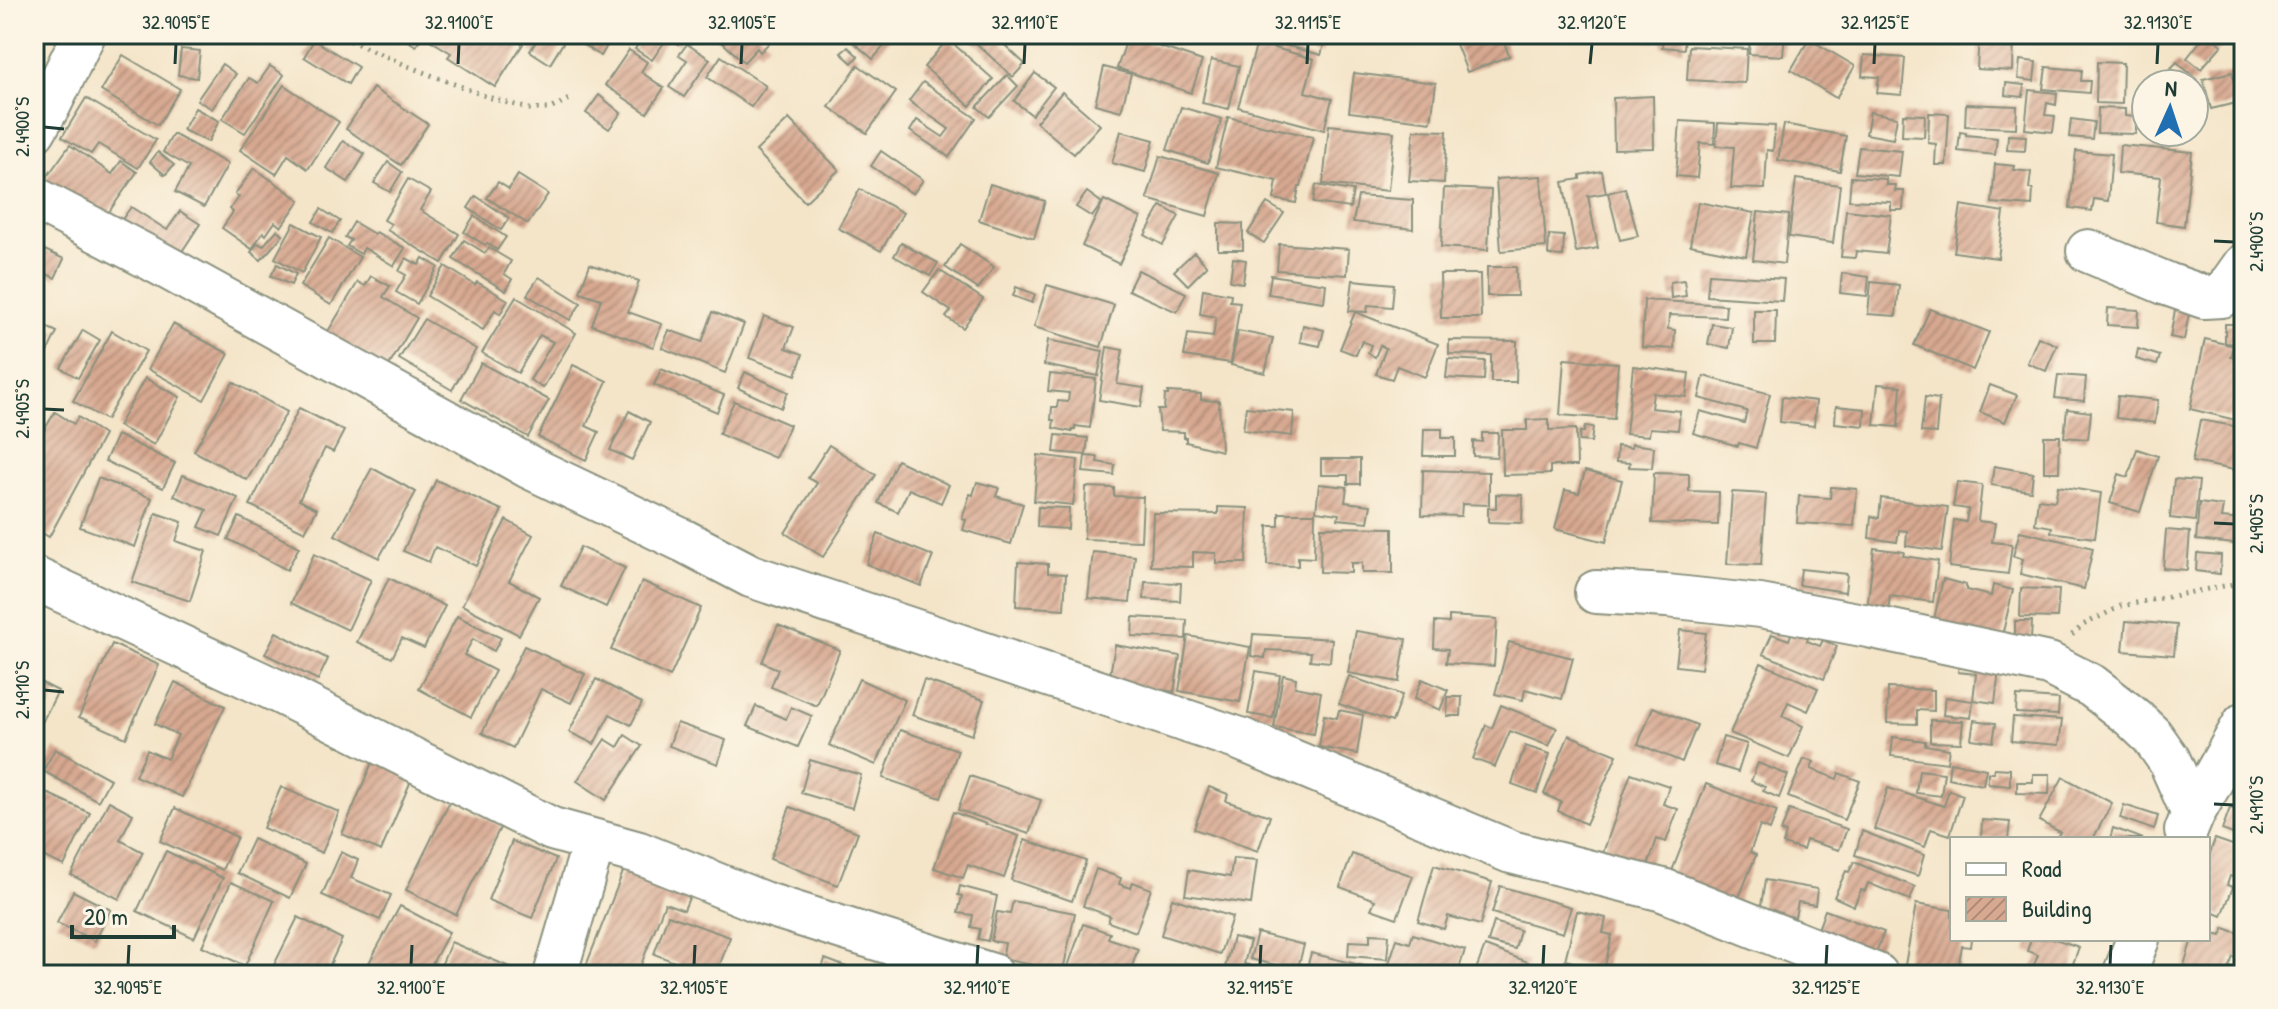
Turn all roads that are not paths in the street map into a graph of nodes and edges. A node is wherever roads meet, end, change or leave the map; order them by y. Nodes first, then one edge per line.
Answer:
1 (84, 34) edge
2 (34, 131) edge
3 (34, 198) edge
4 (2088, 251) dead end
5 (2244, 265) edge
6 (34, 578) edge
7 (1596, 592) dead end
8 (2244, 724) edge
9 (2188, 827) edge
10 (594, 842) junction
11 (2137, 941) edge
12 (555, 975) edge
13 (992, 975) edge
14 (1877, 975) edge
15 (2124, 975) edge

1 - 2 street
3 - 14 street
4 - 5 street
6 - 10 street
7 - 9 street
8 - 9 street
10 - 12 street
10 - 13 street
11 - 15 street

